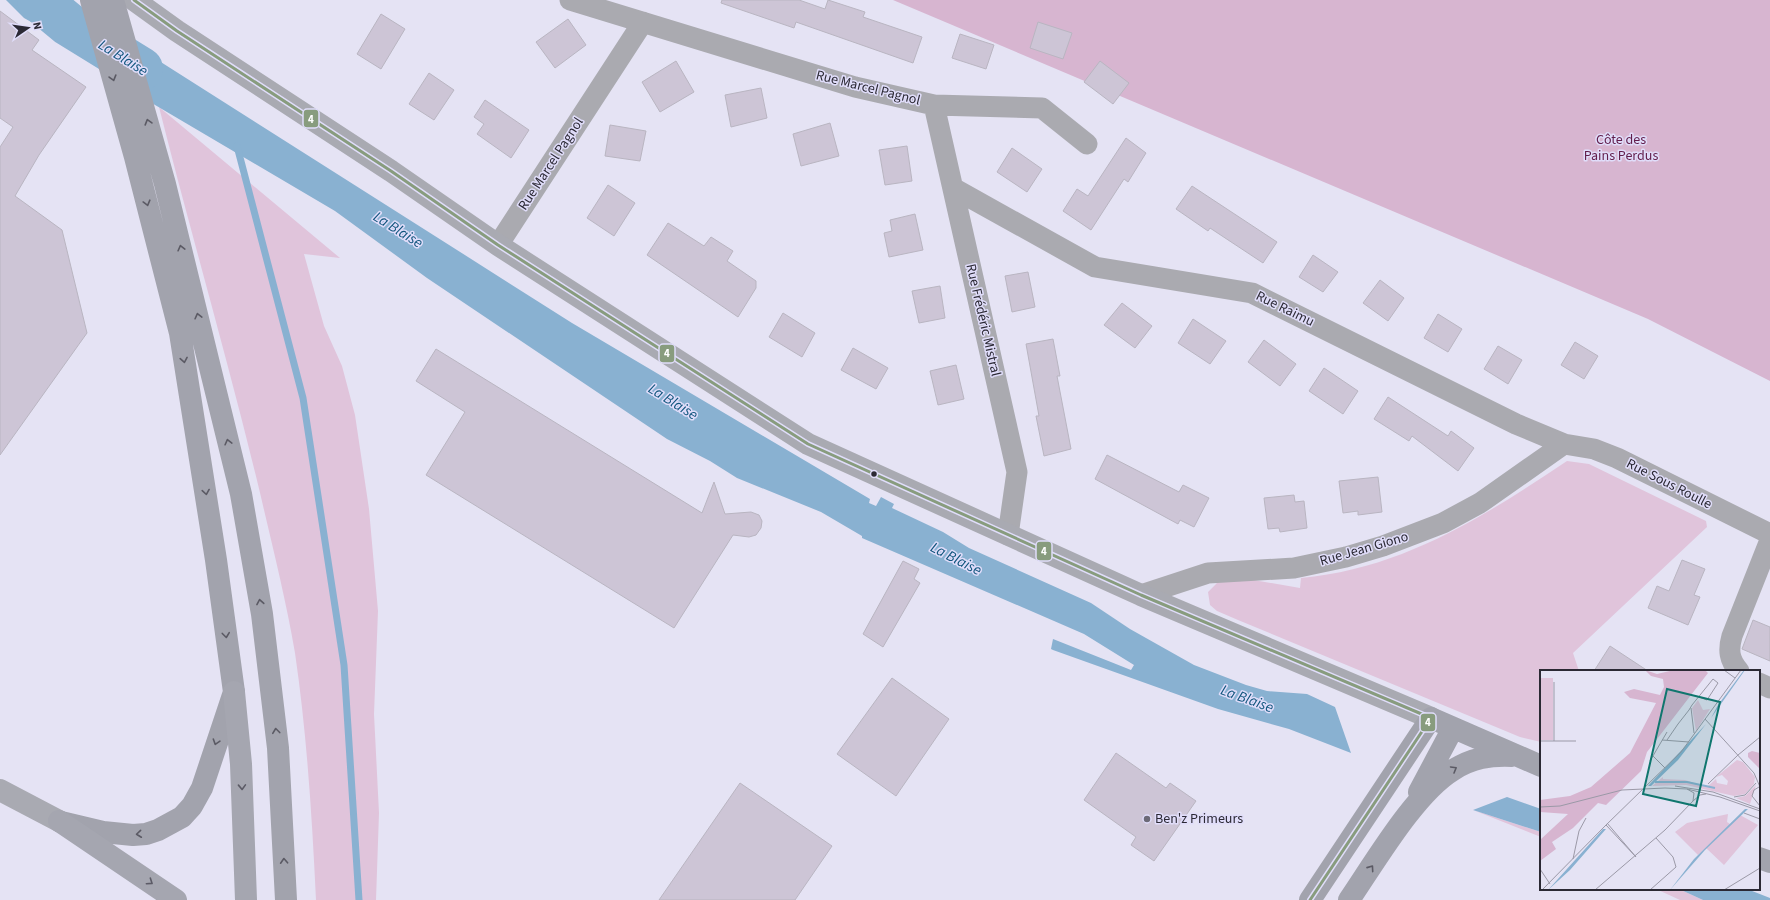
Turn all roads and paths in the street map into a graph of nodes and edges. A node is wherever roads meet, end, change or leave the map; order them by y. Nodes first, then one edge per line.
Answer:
1 (91, 0) edge
2 (113, 0) edge
3 (134, 0) edge
4 (570, 0) edge
5 (643, 22) junction
6 (934, 105) junction
7 (1087, 144) dead end
8 (953, 188) junction
9 (498, 245) junction
10 (1564, 444) junction
11 (1770, 534) edge
12 (1008, 535) junction
13 (1770, 540) edge
14 (1141, 595) junction
15 (1739, 670) edge
16 (1760, 683) edge
17 (1770, 688) edge
18 (234, 692) junction
19 (1431, 718) junction
20 (1453, 728) junction
21 (1519, 756) junction
22 (1540, 766) edge
23 (0, 790) edge
24 (1406, 818) junction
25 (59, 821) junction
26 (1760, 858) edge
27 (1770, 862) edge
28 (176, 900) edge
29 (246, 900) edge
30 (286, 900) edge
31 (1310, 900) edge
32 (1349, 900) edge

1 -> 18 main road
30 -> 2 main road
3 - 9 main road
4 - 5 street, Rue Marcel Pagnol
5 - 6 street, Rue Marcel Pagnol
5 - 9 street, Rue Marcel Pagnol
6 - 7 street, Rue Marcel Pagnol
6 - 8 street, Rue Frédéric Mistral
8 - 10 street, Rue Raimu
8 - 12 street, Rue Frédéric Mistral
9 - 12 main road
10 - 11 street, Rue Sous Roulle
10 - 14 street, Rue Jean Giono
12 - 14 main road
13 - 15 street
14 - 19 main road
16 - 17 street
18 -> 25 main road
18 -> 29 highway
19 - 20 main road
19 - 31 main road
20 - 21 main road
20 - 24 main road
21 - 22 main road
24 -> 21 main road
23 - 25 main road
32 -> 24 main road
25 -> 28 highway
26 - 27 main road

